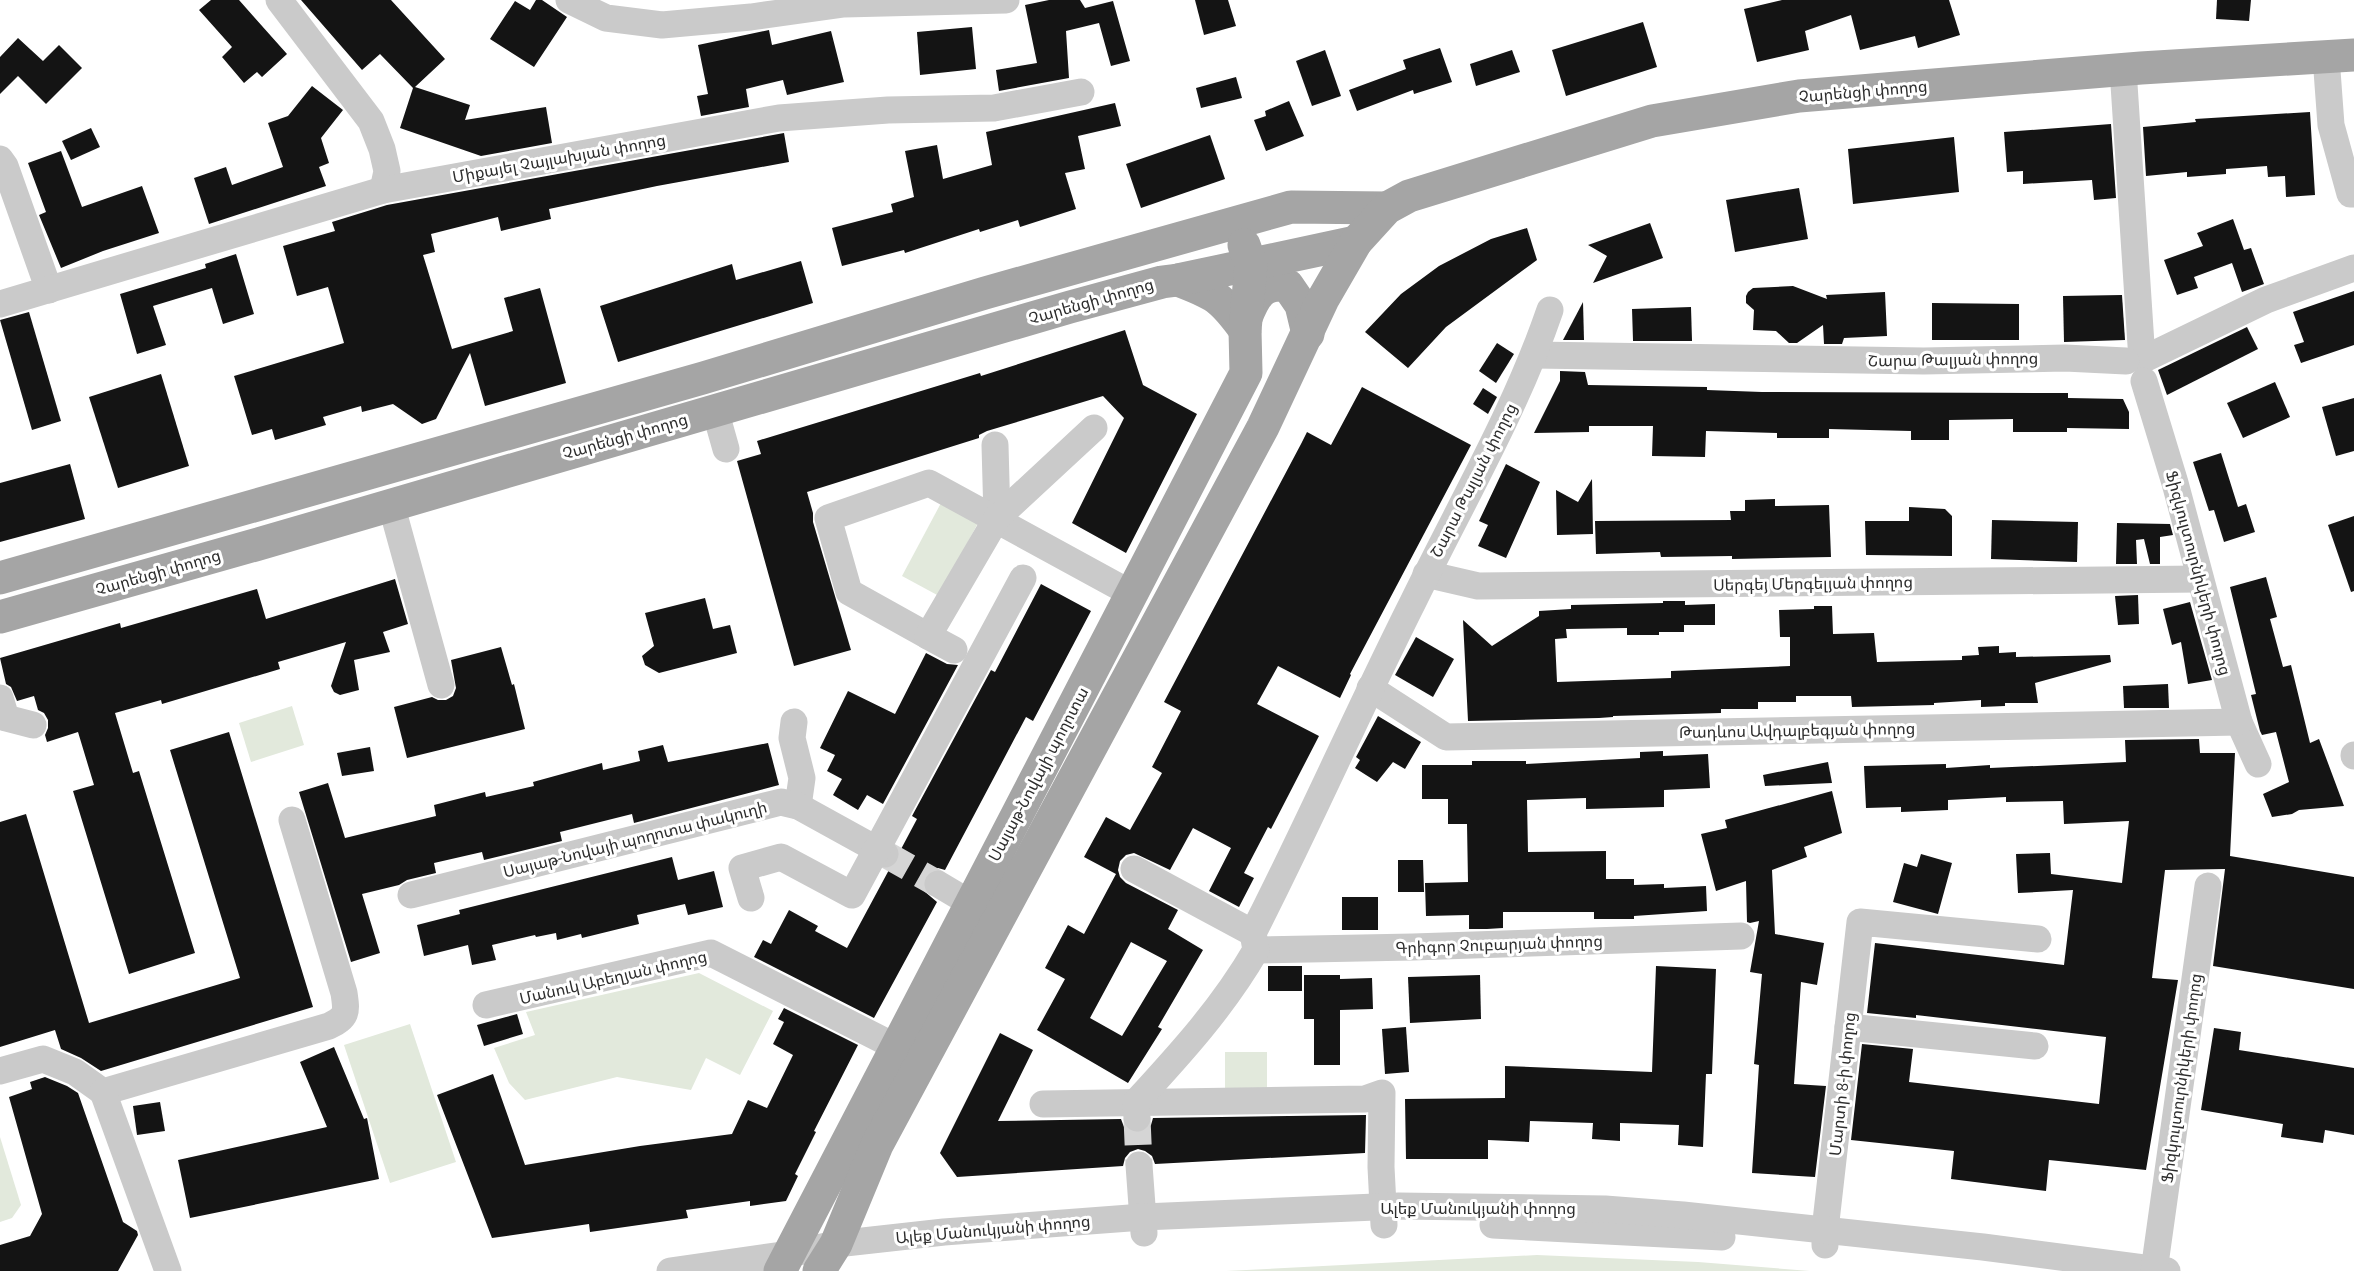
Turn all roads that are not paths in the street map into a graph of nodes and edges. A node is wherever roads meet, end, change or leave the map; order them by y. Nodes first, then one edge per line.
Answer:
1 (279, 0) edge
2 (569, 0) edge
3 (1006, 0) edge
4 (2340, 56) edge
5 (2123, 69) junction
6 (1081, 92) dead end
7 (0, 159) edge
8 (383, 190) junction
9 (2354, 194) edge
10 (1291, 207) junction
11 (1387, 208) junction
12 (1236, 221) junction
13 (1356, 242) junction
14 (1306, 251) junction
15 (1251, 265) junction
16 (2354, 268) edge
17 (1178, 280) junction
18 (49, 290) junction
19 (0, 304) edge
20 (1550, 310) dead end
21 (1245, 324) junction
22 (1308, 334) junction
23 (1534, 355) junction
24 (2137, 367) junction
25 (715, 410) junction
26 (1094, 428) dead end
27 (995, 445) dead end
28 (726, 449) dead end
29 (391, 504) junction
30 (997, 518) junction
31 (1426, 573) junction
32 (0, 578) edge
33 (1023, 579) dead end
34 (2200, 579) junction
35 (1132, 594) junction
36 (0, 617) edge
37 (928, 636) junction
38 (954, 650) dead end
39 (441, 685) dead end
40 (1370, 688) junction
41 (0, 698) edge
42 (794, 722) dead end
43 (2239, 722) junction
44 (33, 725) dead end
45 (2258, 764) dead end
46 (798, 806) junction
47 (292, 820) dead end
48 (880, 852) junction
49 (1134, 869) dead end
50 (938, 884) tunnel mouth
51 (2208, 886) dead end
52 (411, 895) dead end
53 (751, 898) dead end
54 (970, 903) junction
55 (1741, 936) dead end
56 (2038, 939) dead end
57 (1255, 941) junction
58 (486, 1005) dead end
59 (1848, 1027) junction
60 (2035, 1046) dead end
61 (898, 1048) junction
62 (0, 1071) edge
63 (103, 1092) junction
64 (1043, 1104) dead end
65 (1136, 1110) junction
66 (1139, 1165) tunnel mouth
67 (1383, 1216) junction
68 (1144, 1225) junction
69 (1825, 1238) junction
70 (827, 1258) edge
71 (784, 1263) edge
72 (2159, 1270) edge
73 (168, 1271) edge
74 (670, 1271) edge
75 (2050, 1271) edge

1 - 8 street
2 - 3 street
4 - 5 main road, Չարենցի փողոց
4 - 9 street
5 - 11 main road, Չարենցի փողոց
5 - 24 street, Ֆիզկուլտուրնիկերի փողոց
6 - 8 street, Միքայել Չայլախյան փողոց
7 - 18 street
8 - 18 street, Միքայել Չայլախյան փողոց
10 - 11 main road, Չարենցի փողոց
10 - 12 main road, Չարենցի փողոց
10 - 14 main road, Սայաթ-Նովայի պողոտա
11 - 13 main road, Չարենցի փողոց
12 - 15 main road
12 - 32 main road, Չարենցի փողոց
13 - 14 main road, Չարենցի փողոց
13 - 22 main road, Սայաթ-Նովայի պողոտա
14 - 15 main road, Չարենցի փողոց
14 - 22 main road, Սայաթ-Նովայի պողոտա
15 - 17 main road, Չարենցի փողոց
15 - 21 main road, Սայաթ-Նովայի պողոտա
16 - 24 street, Շարա Թալյան փողոց
17 - 21 main road
17 - 25 main road, Չարենցի փողոց
18 - 19 street, Միքայել Չայլախյան փողոց
20 - 23 street
21 - 22 main road
21 - 35 main road, Սայաթ-Նովայի պողոտա
22 - 70 main road, Սայաթ-Նովայի պողոտա
23 - 24 street, Շարա Թալյան փողոց
23 - 31 street, Շարա Թալյան փողոց
24 - 34 street, Ֆիզկուլտուրնիկերի փողոց
25 - 28 street
25 - 29 main road, Չարենցի փողոց
26 - 30 street
27 - 30 street
29 - 36 main road, Չարենցի փողոց
29 - 39 street
30 - 35 street
30 - 37 street
30 - 37 street
31 - 34 street, Սերգեյ Մերգելյան փողոց
31 - 40 street, Շարա Թալյան փողոց
33 - 48 street
34 - 43 street, Ֆիզկուլտուրնիկերի փողոց
35 - 54 main road, Սայաթ-Նովայի պողոտա
37 - 38 street
40 - 43 street, Թադևոս Ավդալբեգյան փողոց
40 - 57 street, Շարա Թալյան փողոց
41 - 44 street
42 - 46 street
43 - 45 street, Ֆիզկուլտուրնիկերի փողոց
46 - 48 street, Սայաթ-Նովայի պողոտա փակուղի
46 - 52 street, Սայաթ-Նովայի պողոտա փակուղի
47 - 63 street
48 - 53 street
49 - 57 street
50 - 54 street
51 - 72 street, Ֆիզկուլտուրնիկերի փողոց
54 - 61 main road, Սայաթ-Նովայի պողոտա
55 - 57 street, Գրիգոր Չուբարյան փողոց
56 - 59 street, Մարտի 8-ի փողոց
57 - 65 street, Շարա Թալյան փողոց
58 - 61 street, Մանուկ Աբեղյան փողոց
59 - 60 street
59 - 69 street, Մարտի 8-ի փողոց
61 - 71 main road, Սայաթ-Նովայի պողոտա
62 - 63 street
63 - 73 street
64 - 65 street
65 - 67 street
66 - 68 street
67 - 68 street, Ալեք Մանուկյանի փողոց
67 - 69 street, Ալեք Մանուկյանի փողոց
67 - 69 street, Ալեք Մանուկյանի փողոց
68 - 70 street, Ալեք Մանուկյանի փողոց
69 - 72 street, Ալեք Մանուկյանի փողոց
69 - 75 street, Ալեք Մանուկյանի փողոց
70 - 71 street, Ալեք Մանուկյանի փողոց
71 - 74 street, Ալեք Մանուկյանի փողոց

